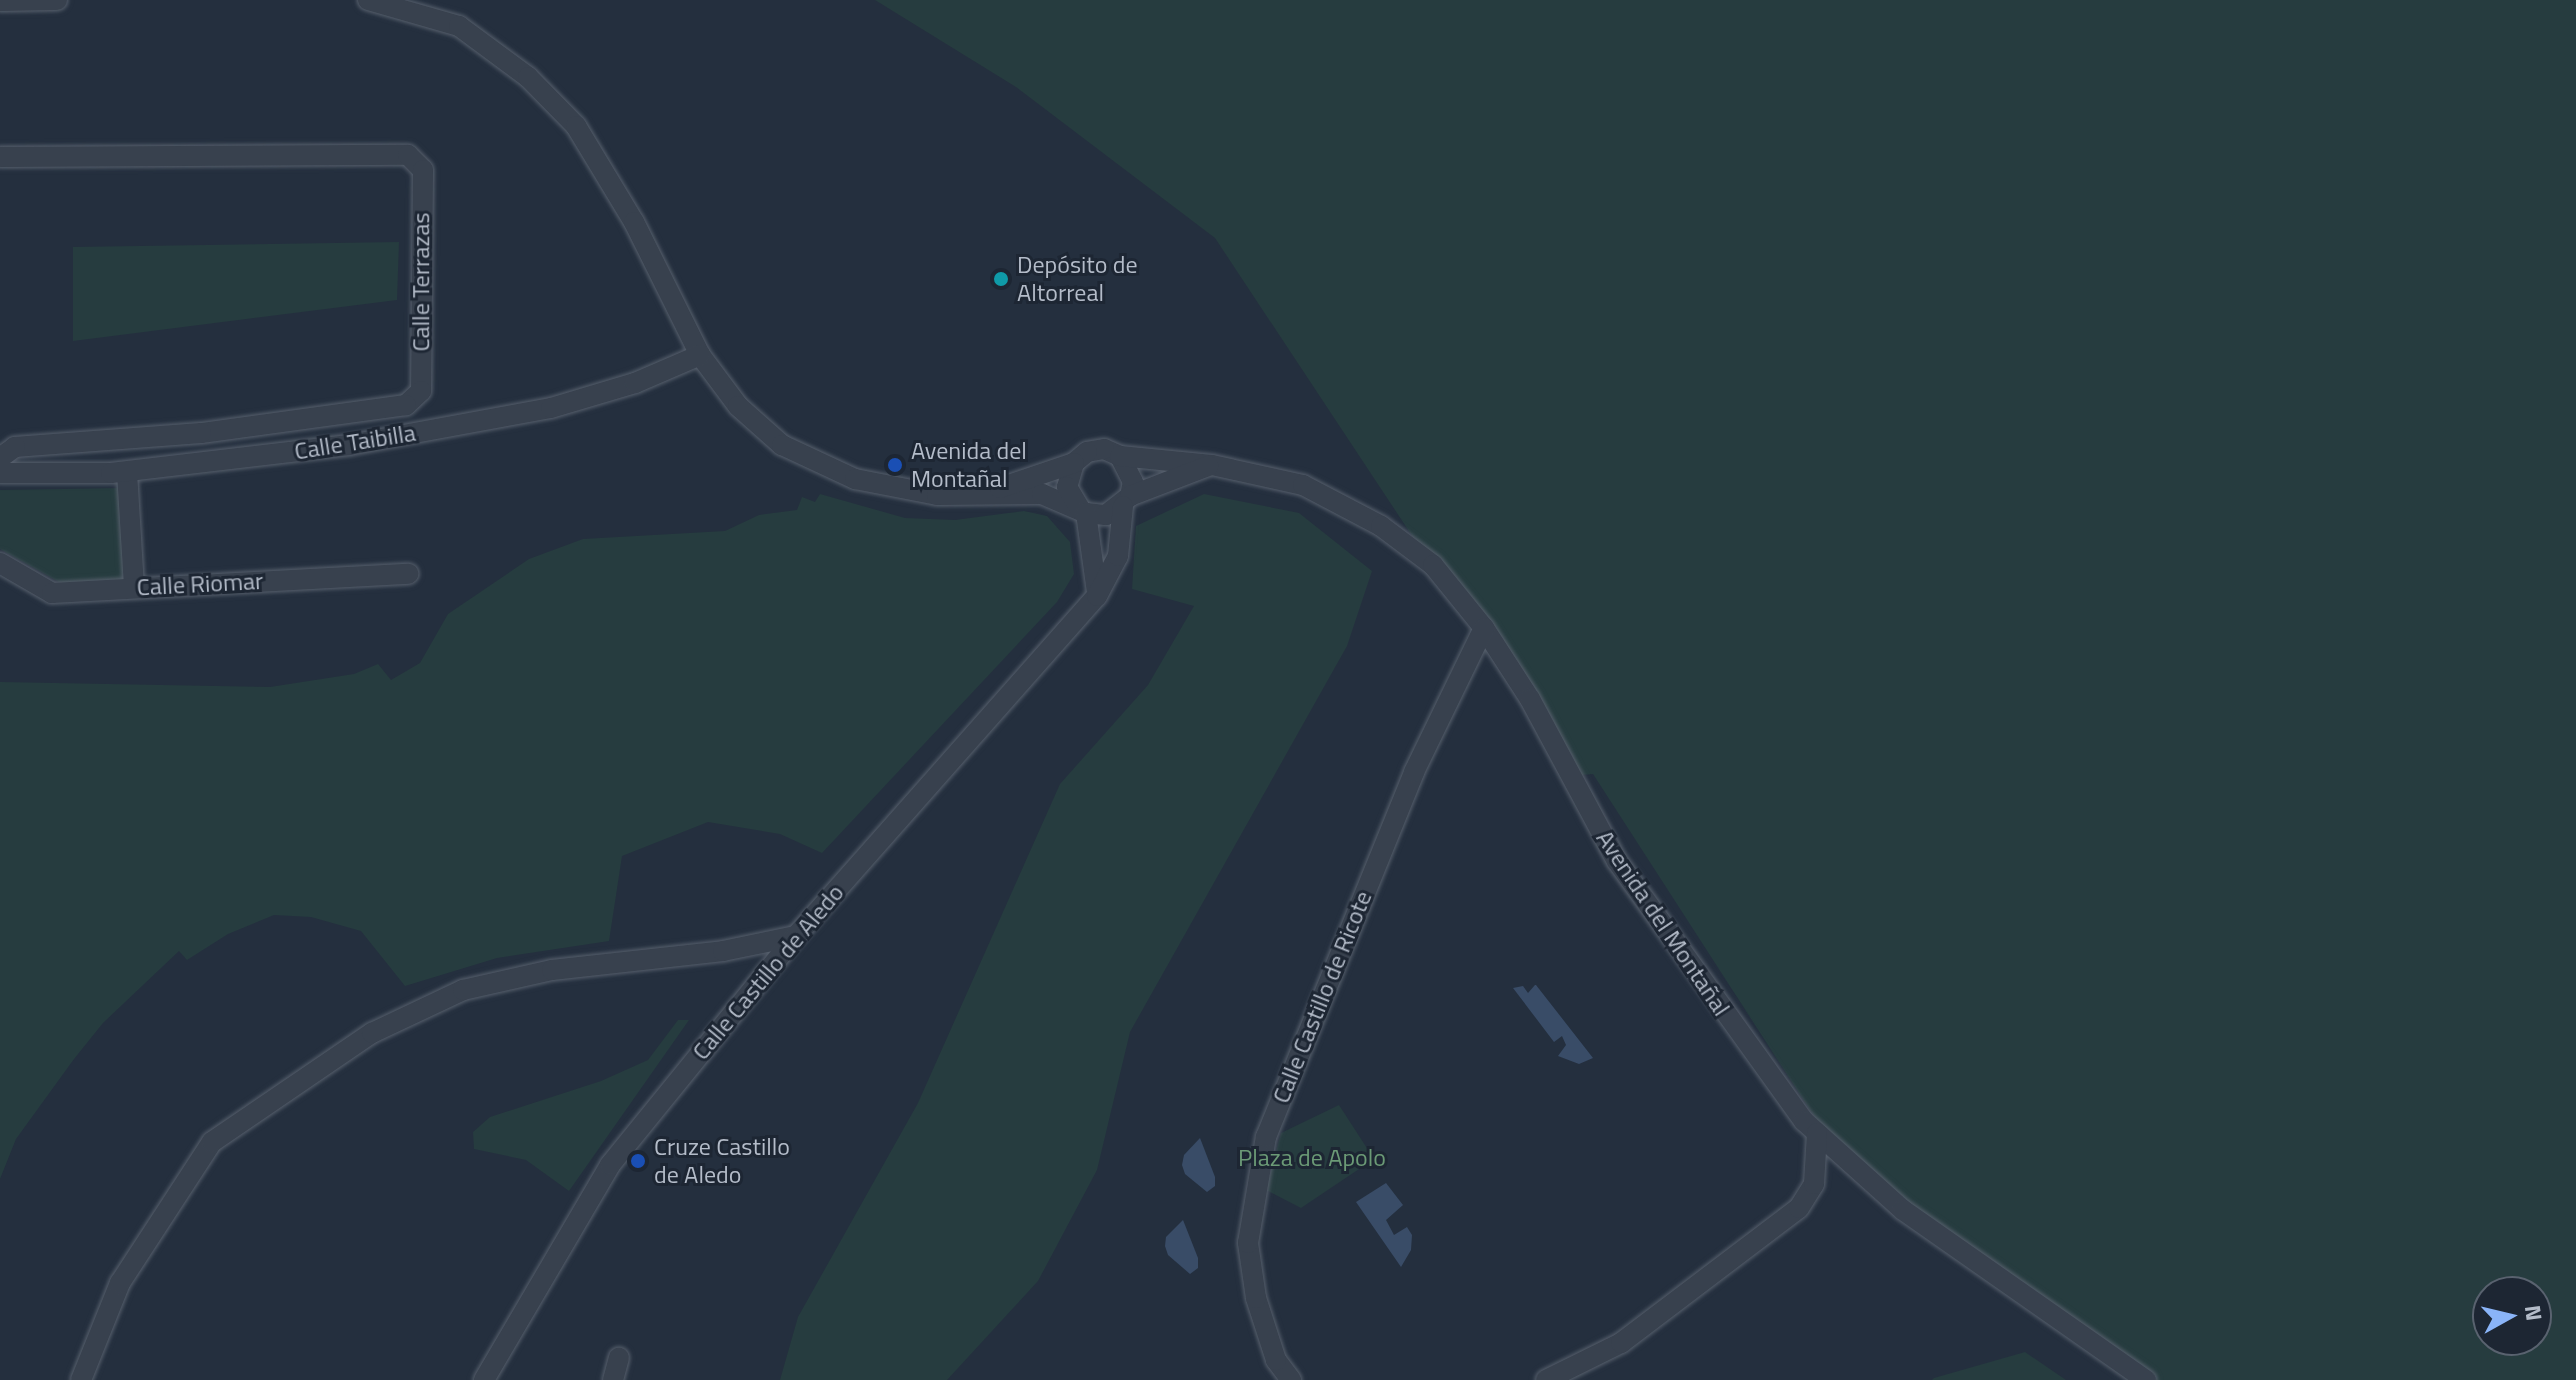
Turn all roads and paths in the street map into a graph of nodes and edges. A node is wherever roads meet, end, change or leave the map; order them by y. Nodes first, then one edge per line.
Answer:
1 (57, 0) edge
2 (368, 0) edge
3 (0, 1) edge
4 (0, 157) edge
5 (700, 355) junction
6 (5, 449) edge
7 (1120, 456) junction
8 (1074, 463) junction
9 (1212, 465) junction
10 (127, 472) junction
11 (0, 473) edge
12 (992, 491) junction
13 (1127, 501) junction
14 (1083, 511) junction
15 (0, 563) edge
16 (408, 574) dead end
17 (134, 587) junction
18 (1097, 596) junction
19 (1484, 628) junction
20 (796, 936) junction
21 (1817, 1133) junction
22 (619, 1358) dead end
23 (81, 1380) edge
24 (484, 1380) edge
25 (613, 1380) edge
26 (1291, 1380) edge
27 (1546, 1380) edge
28 (2146, 1380) edge

1 - 3 street
2 - 5 street
4 - 6 street, Calle Terrazas
5 - 10 street, Calle Taibilla
5 - 12 street
7 - 8 street
7 - 9 street, Avenida del Montañal
7 - 13 street
8 - 12 street
8 - 14 street
9 - 13 street
9 - 19 street, Avenida del Montañal
10 - 11 street, Calle Taibilla
10 - 17 street
12 - 14 street
13 - 14 street
13 - 18 street, Calle Castillo de Aledo
14 - 18 street
15 - 17 street, Calle Riomar
16 - 17 street, Calle Riomar
18 - 20 street, Calle Castillo de Aledo
19 - 21 street, Avenida del Montañal
19 - 26 street, Calle Castillo de Ricote
20 - 23 street
20 - 24 street, Calle Castillo de Aledo
21 - 27 street
21 - 28 street, Avenida del Montañal
22 - 25 street

